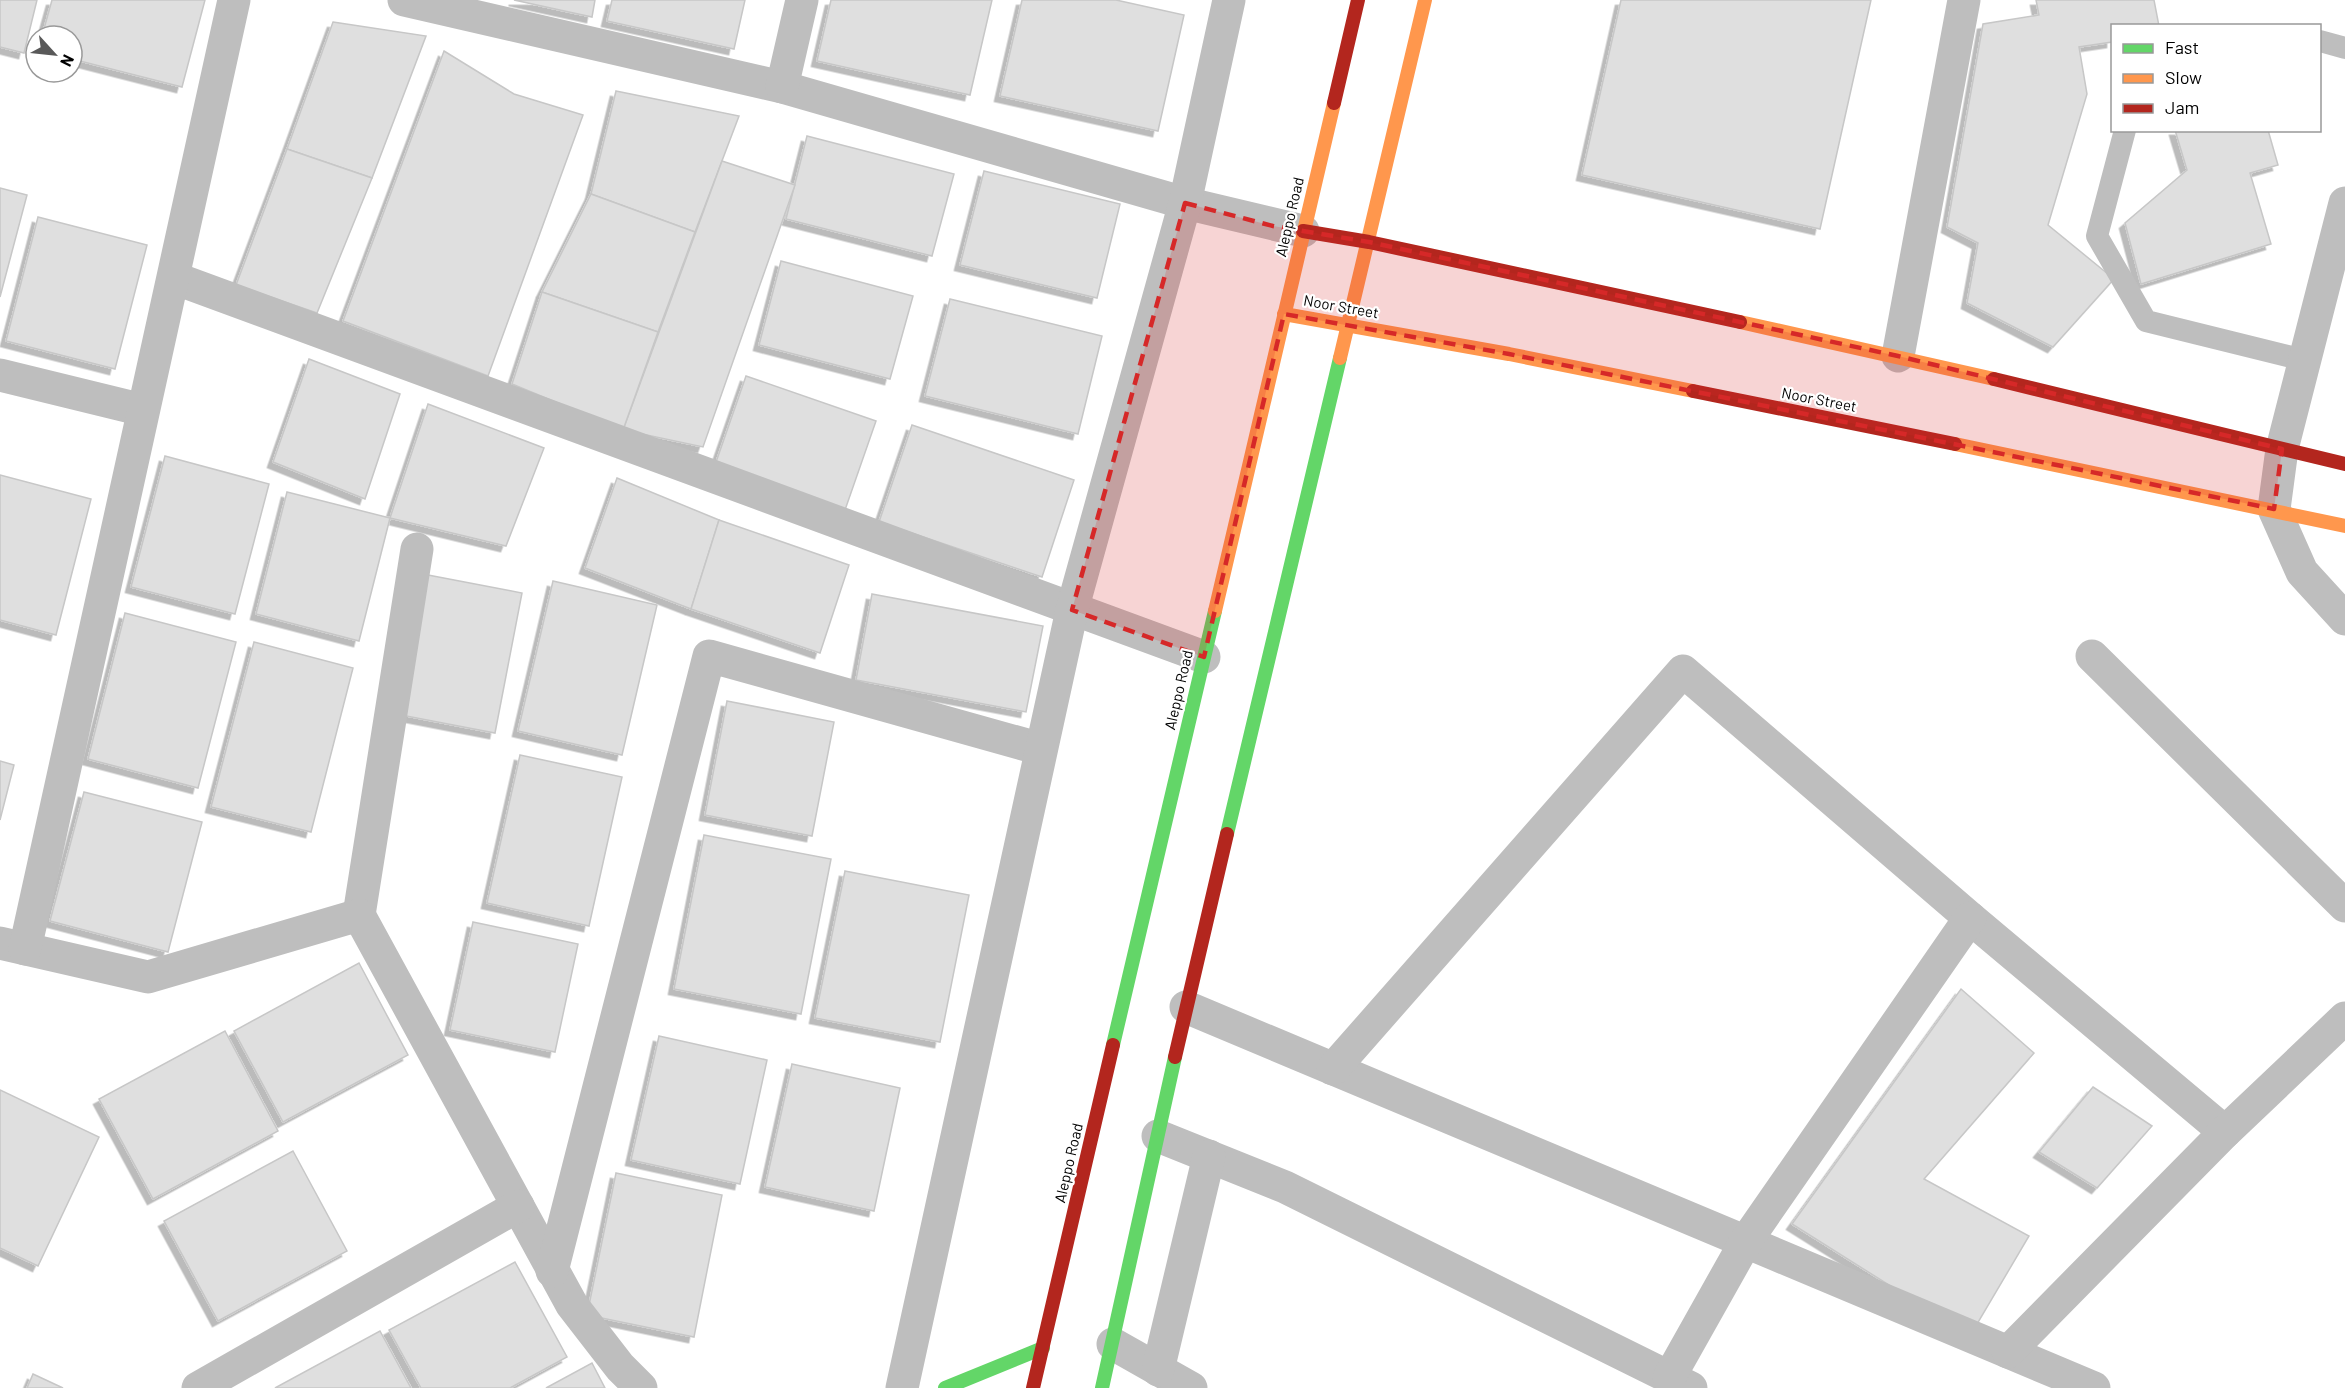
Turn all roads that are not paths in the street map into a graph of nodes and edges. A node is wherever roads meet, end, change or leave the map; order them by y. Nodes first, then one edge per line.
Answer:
1 (234, 0) edge
2 (802, 0) edge
3 (1229, 0) edge
4 (1358, 0) edge
5 (1425, 0) edge
6 (1964, 0) edge
7 (423, 2) edge
8 (2321, 42) edge
9 (2345, 48) edge
10 (782, 87) junction
11 (2124, 132) edge
12 (1185, 203) junction
13 (2345, 203) edge
14 (1303, 231) junction
15 (1369, 242) junction
16 (174, 278) junction
17 (1284, 314) junction
18 (1349, 325) junction
19 (1898, 356) junction
20 (2304, 360) junction
21 (0, 375) edge
22 (143, 410) junction
23 (2282, 449) junction
24 (2345, 464) edge
25 (2274, 509) junction
26 (2345, 526) edge
27 (417, 549) dead end
28 (1072, 610) junction
29 (2345, 619) edge
30 (2092, 656) dead end
31 (1204, 657) junction
32 (1041, 749) junction
33 (2345, 906) edge
34 (358, 915) junction
35 (1970, 918) junction
36 (13, 946) edge
37 (1186, 1007) junction
38 (2345, 1018) edge
39 (1333, 1069) junction
40 (2225, 1132) junction
41 (1158, 1136) junction
42 (1209, 1156) junction
43 (518, 1206) junction
44 (1746, 1241) junction
45 (552, 1271) junction
46 (1113, 1344) junction
47 (1042, 1348) junction
48 (2008, 1352) junction
49 (1158, 1370) junction
50 (1680, 1383) edge
51 (209, 1385) edge
52 (641, 1388) edge
53 (902, 1388) edge
54 (945, 1388) edge
55 (1033, 1388) edge
56 (1102, 1388) edge
57 (1191, 1388) edge
58 (2094, 1388) edge

1 - 16 street
2 - 10 street
3 - 12 street
4 - 14 main road, Aleppo Road
5 - 15 main road
6 - 19 street
7 - 10 street
8 - 9 lane
10 - 12 street
11 - 20 lane
12 - 14 street
12 - 28 street
13 - 20 street
14 - 15 main road
14 - 17 main road, Aleppo Road
15 - 18 main road
15 - 19 main road
16 - 22 street
16 - 28 street
17 - 18 main road, Noor Street
17 - 31 main road, Aleppo Road
18 - 25 main road, Noor Street
18 - 37 main road
19 - 23 main road
20 - 23 street
21 - 22 street
22 - 36 street
23 - 24 main road
23 - 25 street
25 - 26 main road, Noor Street
25 - 29 street
27 - 34 street
28 - 31 street
28 - 32 street
30 - 33 street
31 - 47 main road, Aleppo Road
32 - 45 street
32 - 53 street
34 - 36 street
34 - 43 street
35 - 39 street
35 - 40 street
35 - 44 street
37 - 39 street
37 - 41 main road
38 - 40 street
39 - 44 street
40 - 48 street
41 - 42 street
41 - 46 main road
42 - 49 street
42 - 50 street
43 - 45 street
43 - 51 street
44 - 48 street
44 - 50 street
45 - 52 street
46 - 49 street
46 - 56 main road
47 - 54 main road
47 - 55 main road, Aleppo Road
48 - 58 street
49 - 57 street

